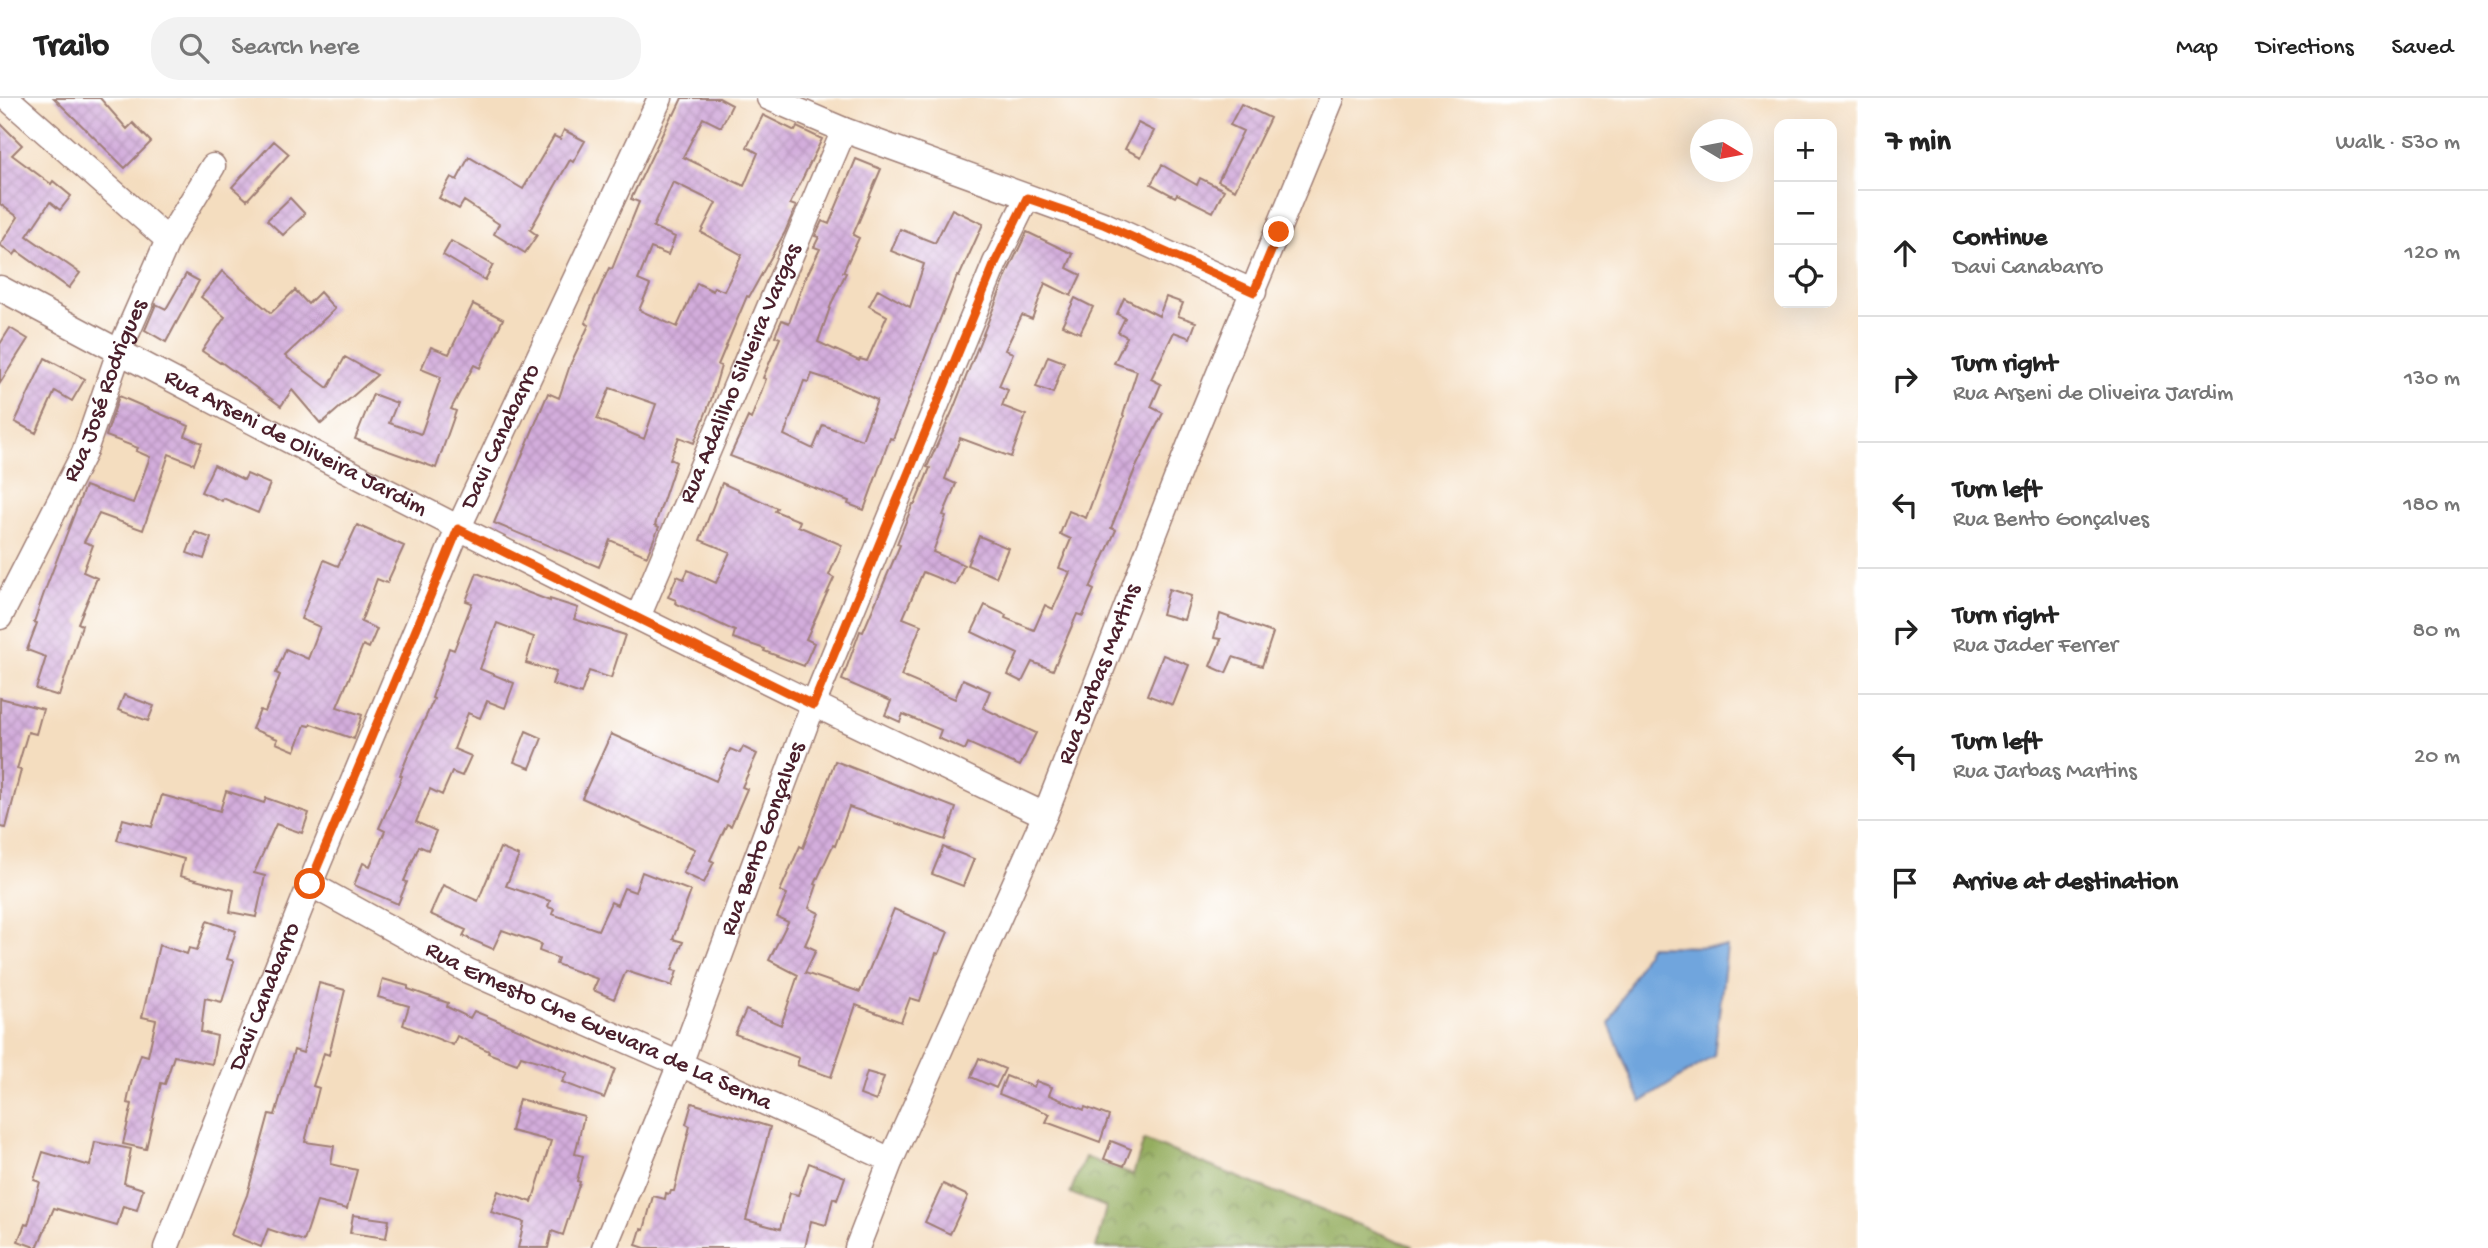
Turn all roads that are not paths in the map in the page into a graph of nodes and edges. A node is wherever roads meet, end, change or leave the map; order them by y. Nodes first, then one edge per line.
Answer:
1 (7, 98) edge
2 (660, 98) edge
3 (769, 98) edge
4 (1332, 98) edge
5 (844, 130) junction
6 (213, 166) dead end
7 (1027, 198) junction
8 (168, 240) junction
9 (0, 288) edge
10 (1254, 292) junction
11 (119, 352) junction
12 (458, 529) junction
13 (0, 617) edge
14 (638, 617) junction
15 (813, 705) junction
16 (1045, 815) junction
17 (310, 884) junction
18 (680, 1064) junction
19 (891, 1160) junction
20 (166, 1248) edge
21 (604, 1248) edge
22 (857, 1248) edge

1 - 8 street
2 - 12 street, Davi Canabarro
3 - 5 street
4 - 10 street, Rua Jarbas Martins
5 - 7 street
5 - 14 street, Rua Adalilho Silveira Vargas
6 - 8 street, Rua José Rodrigues
7 - 10 street
7 - 15 street, Rua Bento Gonçalves
8 - 11 street, Rua José Rodrigues
9 - 11 street, Rua Arseni de Oliveira Jardim
10 - 16 street, Rua Jarbas Martins
11 - 12 street, Rua Arseni de Oliveira Jardim
11 - 13 street, Rua José Rodrigues
12 - 14 street, Rua Arseni de Oliveira Jardim
12 - 17 street, Davi Canabarro
14 - 15 street, Rua Arseni de Oliveira Jardim
15 - 16 street, Rua Arseni de Oliveira Jardim
15 - 18 street, Rua Bento Gonçalves
16 - 19 street, Rua Jarbas Martins
17 - 18 street, Rua Ernesto Che Guevara de La Serna
17 - 20 street, Davi Canabarro
18 - 19 street, Rua Ernesto Che Guevara de La Serna
18 - 21 street, Rua Bento Gonçalves
19 - 22 street, Rua Jarbas Martins

